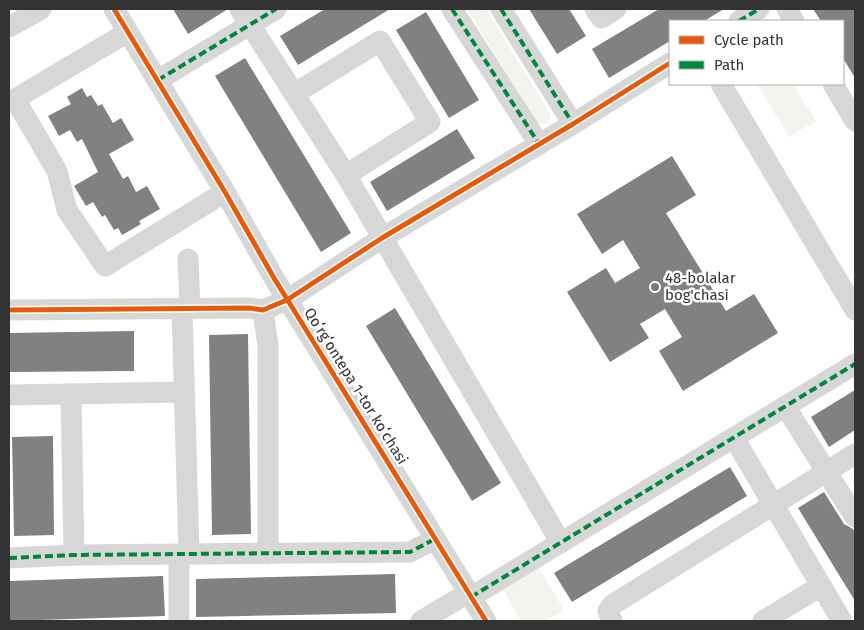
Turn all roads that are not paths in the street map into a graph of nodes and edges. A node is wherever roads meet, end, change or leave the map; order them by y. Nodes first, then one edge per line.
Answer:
1 (41, 9) edge
2 (114, 9) edge
3 (276, 9) edge
4 (452, 9) edge
5 (501, 9) edge
6 (595, 9) edge
7 (616, 9) edge
8 (759, 9) edge
9 (787, 9) edge
10 (245, 17) edge
11 (741, 20) edge
12 (793, 20) edge
13 (9, 28) edge
14 (128, 32) junction
15 (669, 64) edge
16 (158, 80) junction
17 (722, 85) edge
18 (834, 85) edge
19 (294, 94) junction
20 (12, 101) edge
21 (855, 121) edge
22 (573, 124) junction
23 (539, 144) junction
24 (346, 175) junction
25 (225, 192) junction
26 (382, 238) junction
27 (188, 259) dead end
28 (287, 300) junction
29 (186, 308) junction
30 (9, 310) edge
31 (263, 310) junction
32 (855, 310) edge
33 (855, 364) edge
34 (184, 392) junction
35 (71, 394) junction
36 (9, 395) edge
37 (785, 406) junction
38 (734, 438) junction
39 (855, 454) edge
40 (826, 472) junction
41 (774, 505) junction
42 (855, 517) edge
43 (435, 539) junction
44 (561, 543) junction
45 (184, 554) junction
46 (268, 554) junction
47 (74, 555) junction
48 (9, 558) edge
49 (821, 586) junction
50 (470, 595) junction
51 (179, 621) edge
52 (421, 621) edge
53 (486, 621) edge
54 (612, 621) edge
55 (763, 621) edge
56 (842, 621) edge

1 - 13 street
2 - 14 street, Qoʻrgʻontepa 1-tor koʻchasi
3 - 10 street
4 - 23 street
5 - 22 street
6 - 7 street
8 - 11 street
9 - 12 street
10 - 16 street
10 - 19 street
14 - 16 street, Qoʻrgʻontepa 1-tor koʻchasi
14 - 20 street
15 - 22 street
16 - 25 street, Qoʻrgʻontepa 1-tor koʻchasi
17 - 32 street
18 - 21 street
19 - 24 street
19 - 24 street
20 - 25 street
22 - 23 street
23 - 26 street
24 - 26 street
25 - 28 street, Qoʻrgʻontepa 1-tor koʻchasi
26 - 28 street
26 - 44 street
27 - 29 street
28 - 31 street
28 - 43 street, Qoʻrgʻontepa 1-tor koʻchasi
29 - 30 street
29 - 31 street
29 - 34 street
31 - 46 street
33 - 37 street
34 - 35 street
34 - 45 street
35 - 36 street
35 - 47 street
37 - 38 street
37 - 40 street
38 - 41 street
38 - 44 street
39 - 40 street
40 - 41 street
40 - 42 street
41 - 49 street
41 - 54 street
43 - 46 street
43 - 50 street, Qoʻrgʻontepa 1-tor koʻchasi
44 - 50 street
45 - 46 street
45 - 47 street
45 - 51 street
47 - 48 street
49 - 55 street
49 - 56 street
50 - 52 street
50 - 53 street, Qoʻrgʻontepa 1-tor koʻchasi

